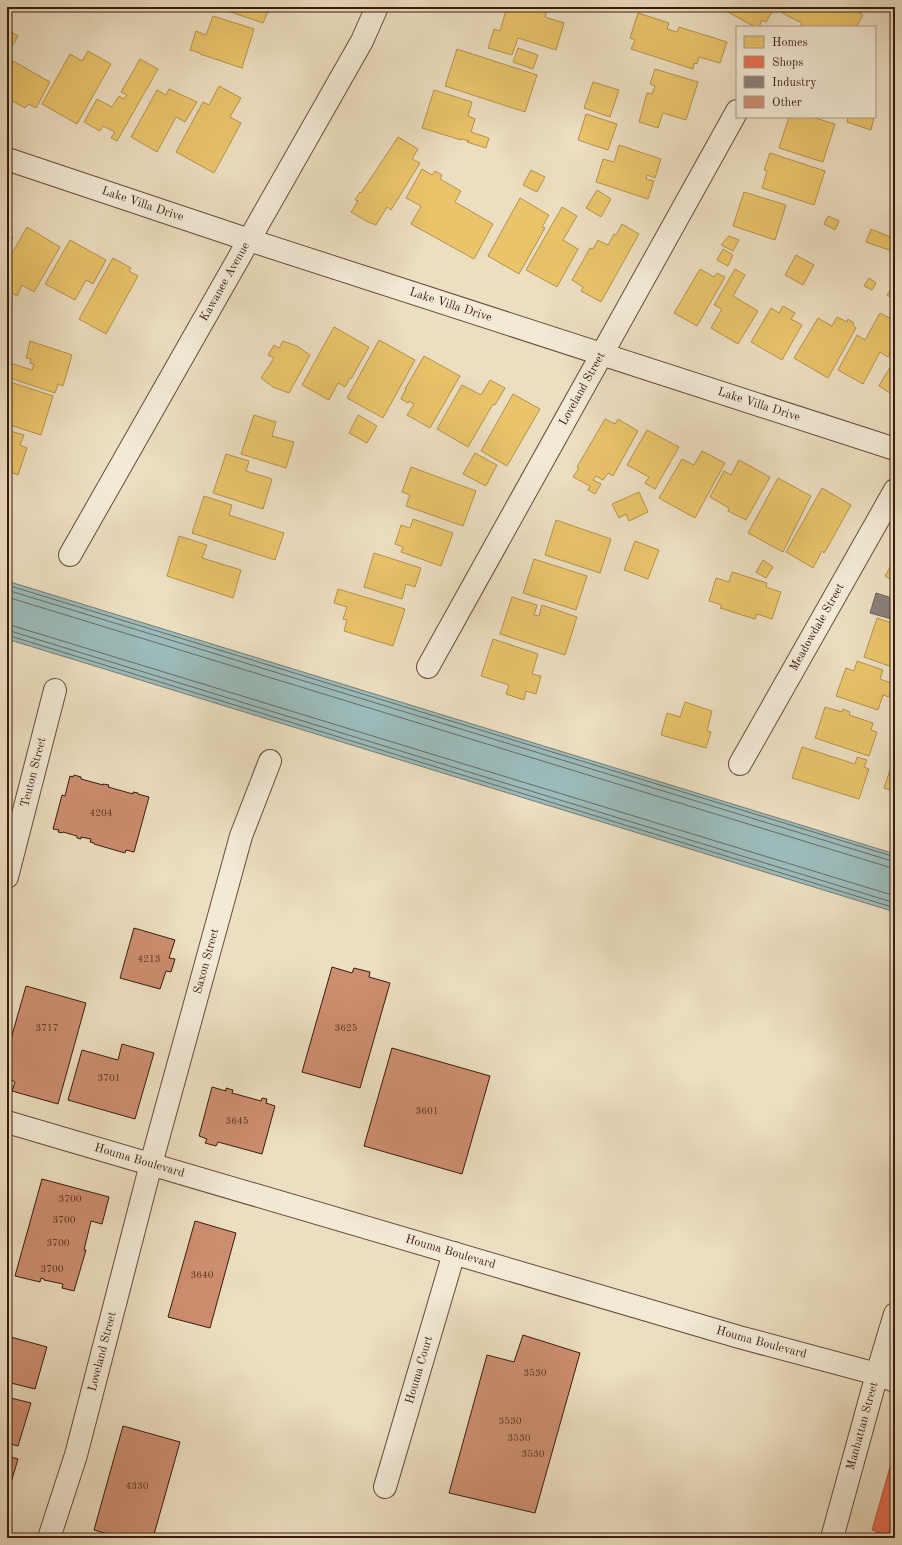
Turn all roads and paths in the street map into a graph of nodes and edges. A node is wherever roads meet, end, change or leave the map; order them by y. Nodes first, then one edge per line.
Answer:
1 (377, 7) edge
2 (736, 112) edge
3 (7, 159) edge
4 (249, 240) junction
5 (601, 354) junction
6 (895, 449) edge
7 (895, 490) edge
8 (70, 556) dead end
9 (428, 667) dead end
10 (55, 690) dead end
11 (270, 761) dead end
12 (740, 764) dead end
13 (7, 877) edge
14 (7, 1122) edge
15 (151, 1164) junction
16 (454, 1253) junction
17 (895, 1314) edge
18 (886, 1377) edge
19 (385, 1487) dead end
20 (49, 1538) edge
21 (832, 1538) edge

1 - 4 street, Kawanee Avenue
2 - 5 street, Loveland Street
3 - 4 street, Lake Villa Drive
4 - 5 street, Lake Villa Drive
4 - 8 street, Kawanee Avenue
5 - 6 street, Lake Villa Drive
5 - 9 street, Loveland Street
7 - 12 street, Meadowdale Street
10 - 13 street, Teuton Street
11 - 15 street, Saxon Street
14 - 15 street, Houma Boulevard
15 - 16 street, Houma Boulevard
15 - 20 street, Loveland Street
16 - 18 street, Houma Boulevard
16 - 19 street, Houma Court
17 - 18 street, Manhattan Street
18 - 21 street, Manhattan Street

